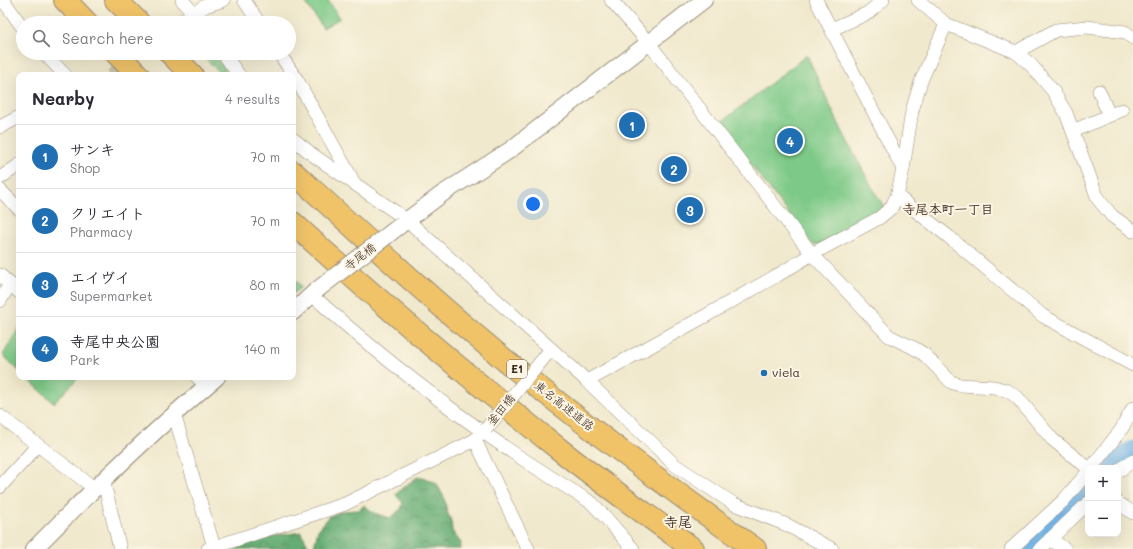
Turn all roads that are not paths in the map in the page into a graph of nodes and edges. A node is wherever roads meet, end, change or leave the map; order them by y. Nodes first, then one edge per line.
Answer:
1 (3, 0) edge
2 (65, 0) edge
3 (116, 0) edge
4 (182, 0) edge
5 (224, 0) edge
6 (244, 0) edge
7 (611, 0) edge
8 (704, 0) edge
9 (816, 0) edge
10 (883, 0) edge
11 (918, 0) edge
12 (202, 10) edge
13 (80, 16) edge
14 (132, 16) edge
15 (191, 16) edge
16 (254, 16) edge
17 (16, 18) edge
18 (946, 24) junction
19 (832, 29) junction
20 (1133, 38) edge
21 (648, 42) junction
22 (1016, 52) junction
23 (51, 60) edge
24 (123, 60) edge
25 (177, 60) edge
26 (228, 60) edge
27 (284, 60) edge
28 (62, 72) edge
29 (135, 72) edge
30 (189, 72) edge
31 (237, 72) edge
32 (292, 72) edge
33 (296, 78) edge
34 (1099, 91) dead end
35 (1122, 110) dead end
36 (1109, 115) junction
37 (16, 118) edge
38 (1, 125) edge
39 (1072, 131) junction
40 (296, 141) edge
41 (16, 167) edge
42 (903, 169) junction
43 (296, 175) edge
44 (0, 178) edge
45 (354, 182) junction
46 (0, 190) edge
47 (897, 196) junction
48 (16, 206) edge
49 (404, 222) junction
50 (296, 226) edge
51 (1133, 231) edge
52 (812, 254) junction
53 (0, 275) edge
54 (15, 288) edge
55 (315, 292) junction
56 (0, 301) edge
57 (296, 309) edge
58 (549, 352) junction
59 (1133, 365) edge
60 (207, 380) edge
61 (586, 381) junction
62 (1133, 408) edge
63 (174, 414) junction
64 (0, 416) edge
65 (482, 434) junction
66 (37, 446) junction
67 (1133, 461) edge
68 (1094, 465) edge
69 (1085, 466) edge
70 (1121, 469) edge
71 (1085, 475) edge
72 (98, 484) junction
73 (0, 487) edge
74 (1121, 505) edge
75 (1085, 506) edge
76 (1133, 513) edge
77 (1050, 539) junction
78 (211, 548) edge
79 (34, 549) edge
80 (120, 549) edge
81 (528, 549) edge
82 (633, 549) edge
83 (693, 549) edge
84 (755, 549) edge
85 (832, 549) edge
86 (1011, 549) edge
87 (1040, 549) edge
88 (1065, 549) edge

1 - 17 street
2 - 13 highway
3 - 14 highway
4 - 12 street
5 - 12 street
6 - 16 street
7 - 21 street
8 - 21 street, 寺尾橋
9 - 19 street
10 - 19 street
11 - 18 street
12 - 15 street
18 - 22 street
18 - 42 street
19 - 42 street
20 - 22 street
21 - 49 street, 寺尾橋
21 - 52 street
22 - 39 street
23 - 28 street
24 - 29 highway
25 - 30 highway
26 - 31 street
27 - 32 street
33 - 45 street
34 - 36 street
35 - 36 street
36 - 39 street
37 - 38 street
39 - 51 street
40 - 45 street
41 - 44 street
42 - 47 street
43 - 84 highway, 東名高速道路 / E1
45 - 49 street
46 - 48 street
47 - 52 street
47 - 59 street
49 - 55 street, 寺尾橋, bridge
49 - 58 street
50 - 83 highway
52 - 61 street
52 - 69 street
53 - 54 street
54 - 56 street
55 - 57 street, 寺尾橋
55 - 65 street
58 - 61 street
58 - 65 street, 釜田橋, bridge
60 - 63 street
61 - 85 street
62 - 68 street
63 - 72 street
63 - 78 street
64 - 66 street
65 - 78 street
65 - 81 street
65 - 82 street
66 - 72 street
66 - 73 street
67 - 70 street
71 - 86 street
72 - 79 street
72 - 80 street
74 - 76 street
75 - 77 street
77 - 87 street
77 - 88 street

